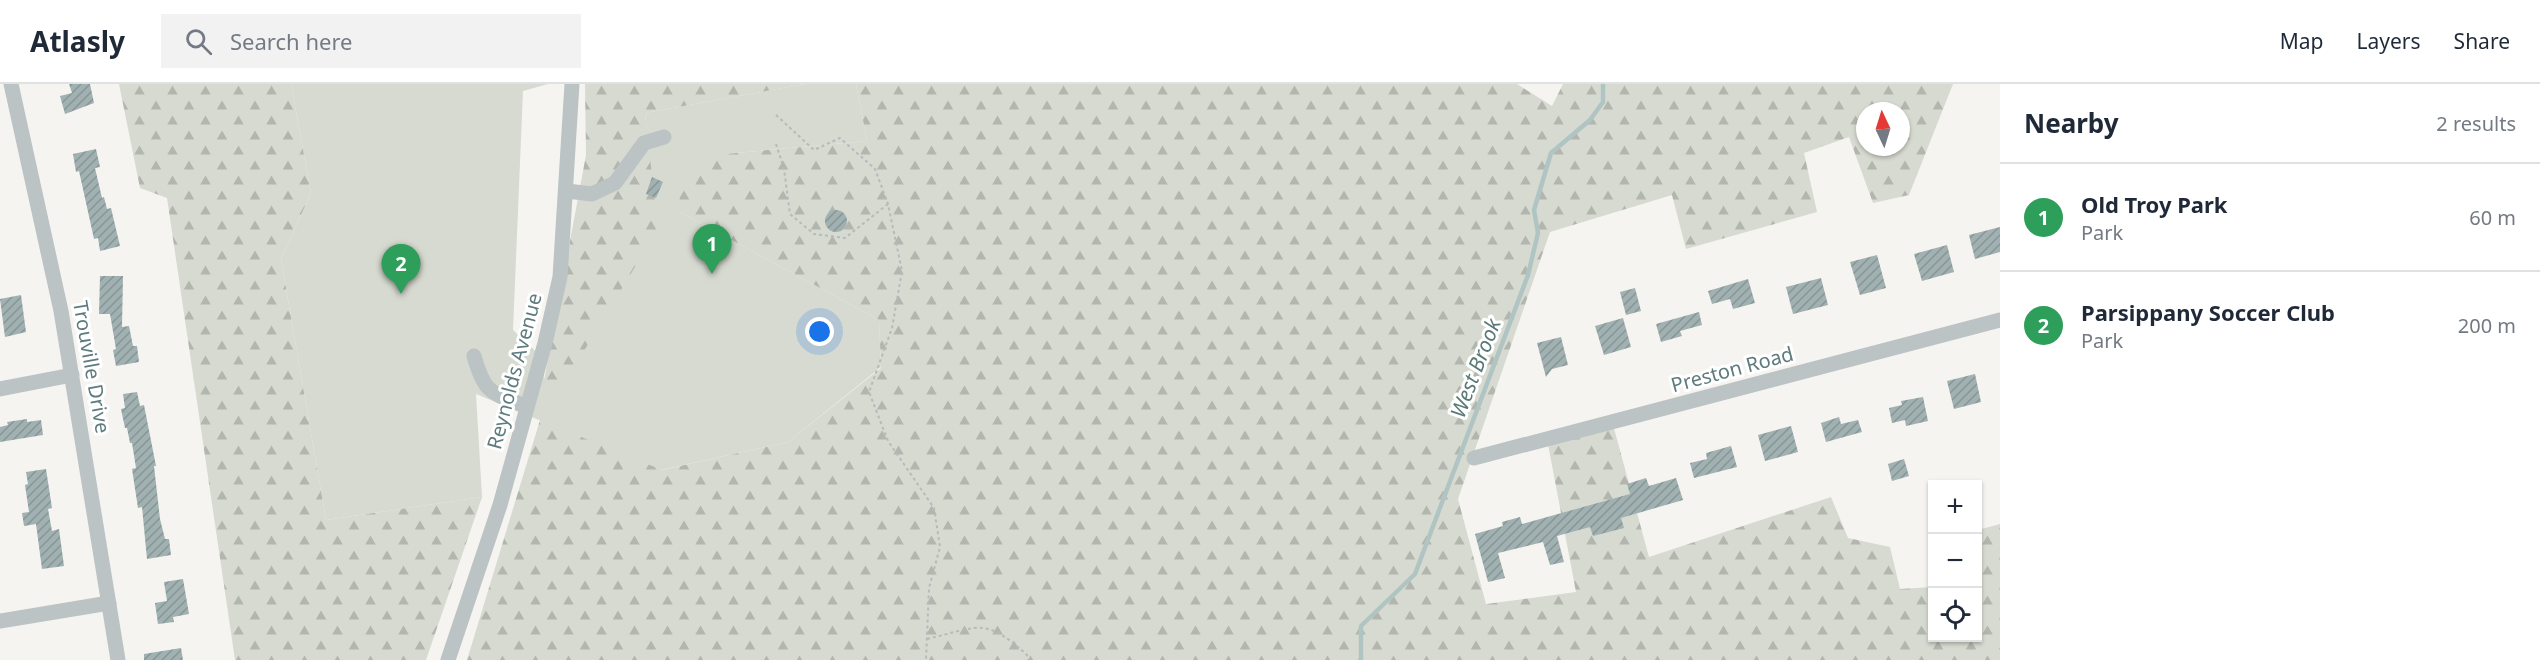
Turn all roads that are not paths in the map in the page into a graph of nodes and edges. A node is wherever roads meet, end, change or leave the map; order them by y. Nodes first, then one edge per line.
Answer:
1 (11, 84) edge
2 (572, 84) edge
3 (664, 136) dead end
4 (567, 190) junction
5 (2000, 320) edge
6 (474, 356) dead end
7 (72, 375) junction
8 (0, 389) edge
9 (527, 407) junction
10 (1474, 458) dead end
11 (109, 603) junction
12 (0, 621) edge
13 (118, 660) edge
14 (448, 660) edge

1 - 7 street, Trouville Drive
2 - 4 street, Reynolds Avenue
3 - 4 street
4 - 9 street, Reynolds Avenue
5 - 10 street, Preston Road
6 - 9 street
7 - 8 street
7 - 11 street, Trouville Drive
9 - 14 street, Reynolds Avenue
11 - 12 street
11 - 13 street, Trouville Drive

